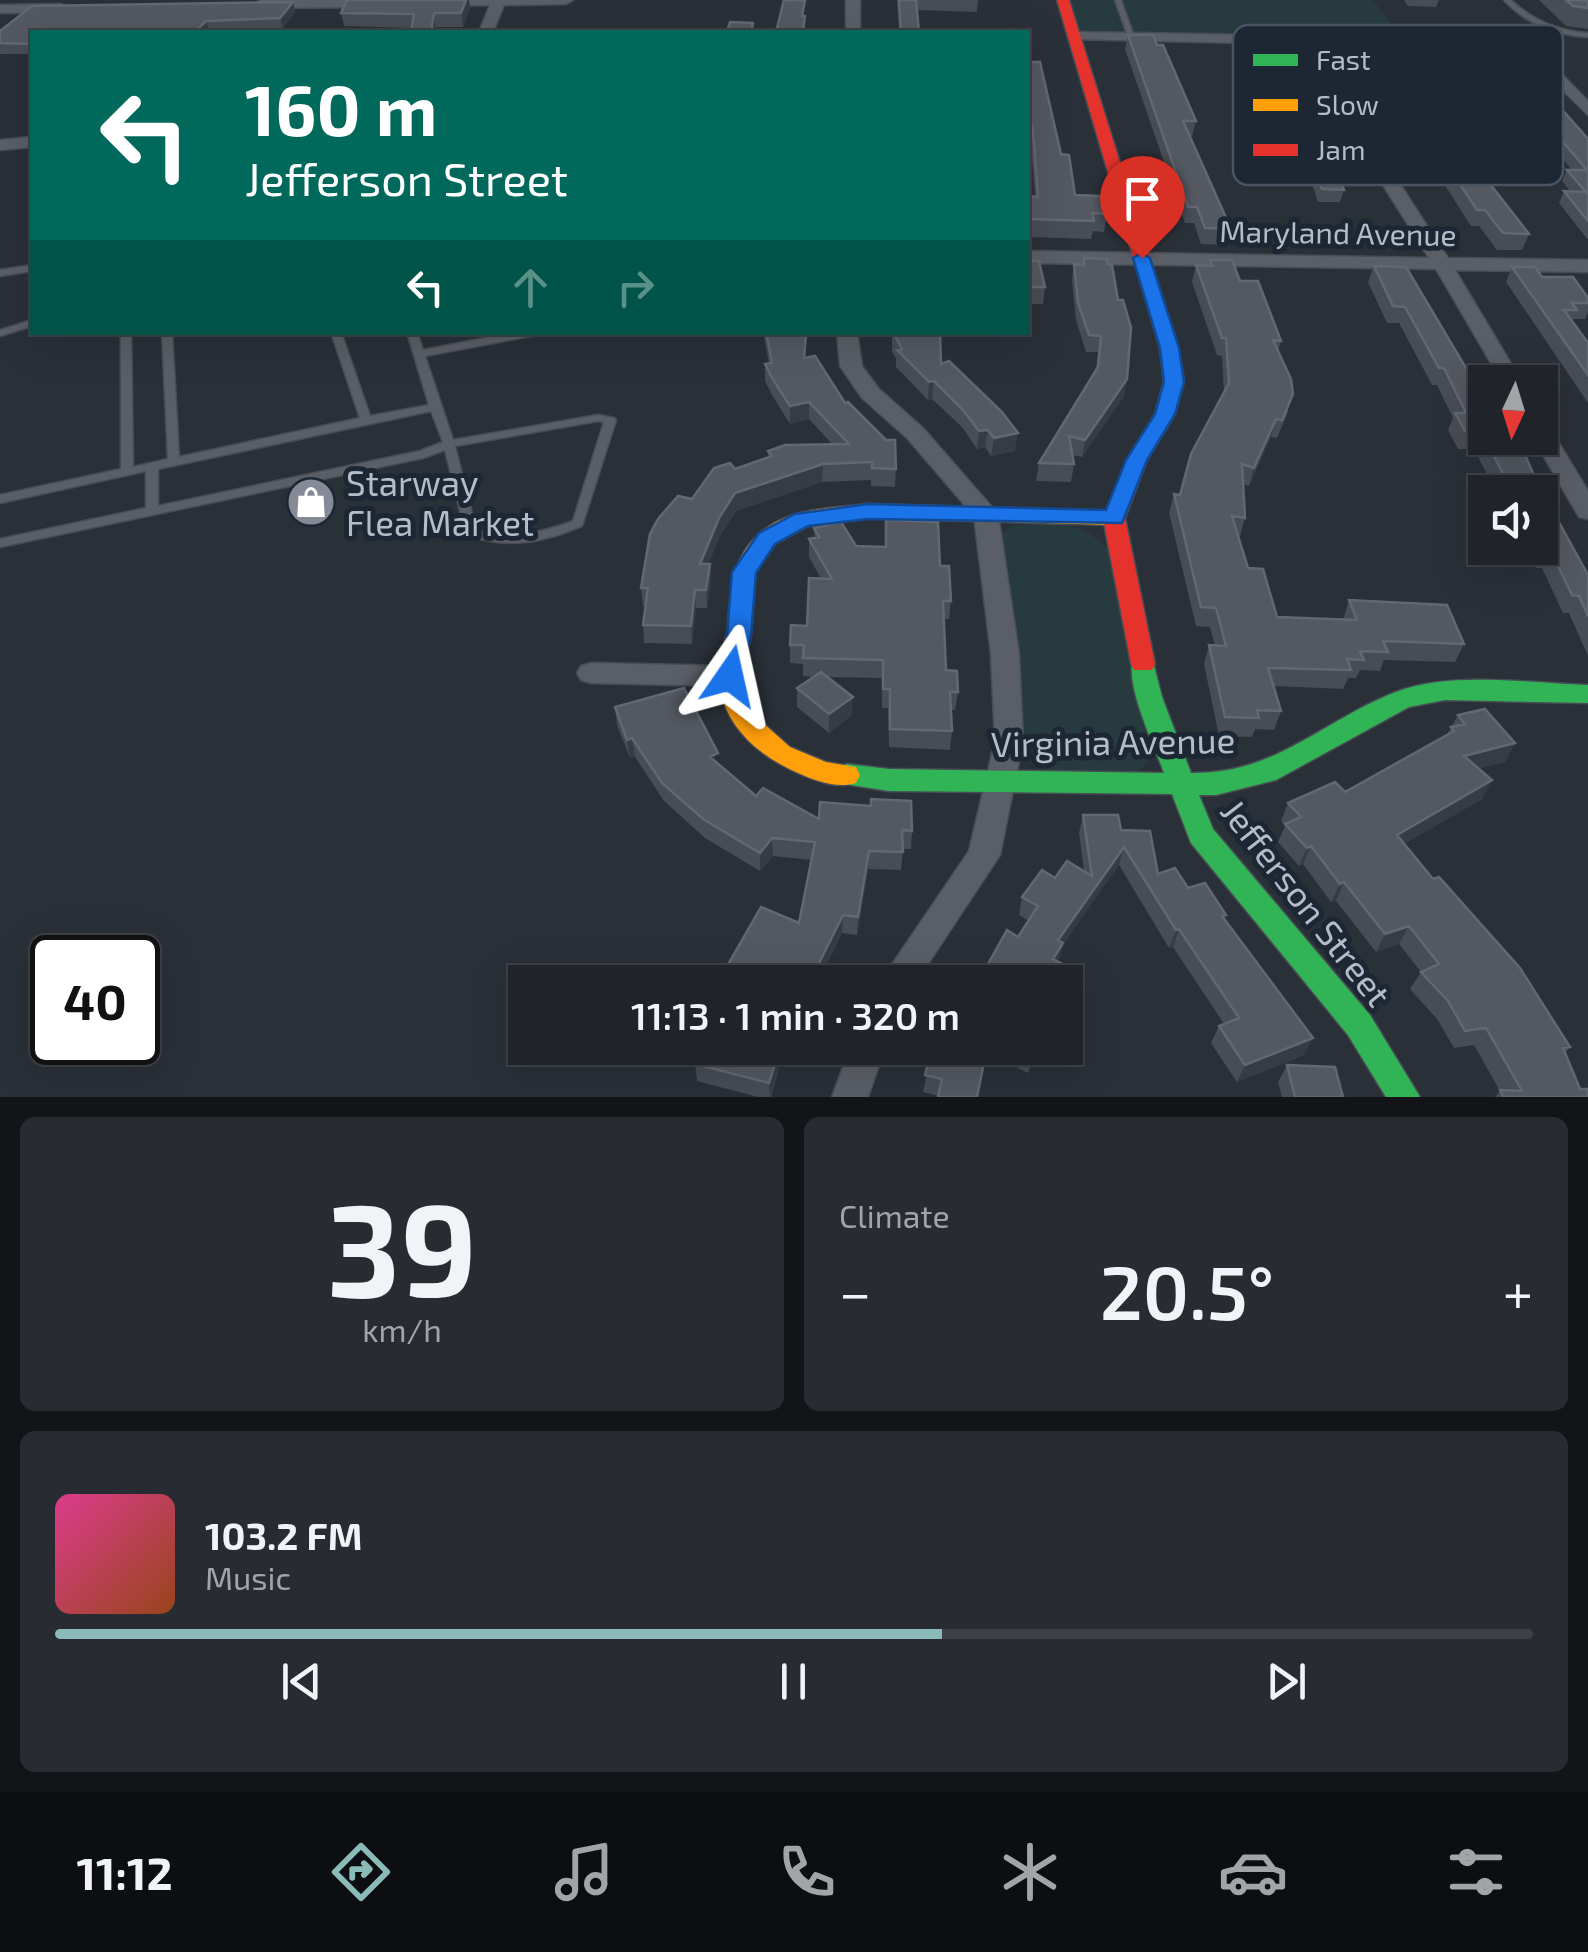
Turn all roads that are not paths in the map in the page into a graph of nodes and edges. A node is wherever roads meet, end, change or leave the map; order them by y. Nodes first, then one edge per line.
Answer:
1 (566, 0) edge
2 (853, 0) edge
3 (1063, 0) edge
4 (1118, 0) edge
5 (1507, 0) edge
6 (499, 1) edge
7 (322, 2) edge
8 (400, 2) edge
9 (420, 2) edge
10 (245, 5) edge
11 (76, 7) edge
12 (0, 8) edge
13 (1546, 25) edge
14 (487, 30) edge
15 (852, 30) edge
16 (1563, 33) edge
17 (1588, 35) edge
18 (1074, 36) junction
19 (1132, 37) junction
20 (1233, 38) edge
21 (1563, 84) edge
22 (1588, 110) edge
23 (30, 139) edge
24 (0, 145) edge
25 (1392, 185) edge
26 (1030, 256) edge
27 (1142, 258) junction
28 (1442, 263) junction
29 (1588, 266) edge
30 (30, 268) edge
31 (0, 273) edge
32 (30, 324) edge
33 (0, 333) edge
34 (126, 335) edge
35 (167, 335) edge
36 (337, 335) edge
37 (413, 335) edge
38 (520, 335) edge
39 (846, 335) edge
40 (422, 353) junction
41 (1502, 365) edge
42 (435, 407) junction
43 (366, 420) junction
44 (449, 444) junction
45 (1555, 455) edge
46 (174, 462) junction
47 (152, 469) junction
48 (127, 472) junction
49 (0, 500) edge
50 (152, 511) junction
51 (1588, 511) edge
52 (986, 514) junction
53 (1114, 518) junction
54 (0, 543) edge
55 (591, 673) dead end
56 (730, 676) junction
57 (1588, 694) edge
58 (1180, 782) junction
59 (1003, 783) junction
60 (909, 965) edge
61 (861, 1065) edge
62 (850, 1097) edge
63 (1404, 1097) edge

1 - 6 street
2 - 15 street
3 - 18 street
4 - 19 lane
5 - 13 lane
6 - 9 street
6 - 14 street
7 - 8 street
7 - 10 street
11 - 12 street
16 - 17 lane
18 - 19 street
18 - 27 street
19 - 20 street
21 - 22 street
23 - 24 street
25 - 28 street
26 - 27 street, Maryland Avenue
27 - 28 street, Maryland Avenue
27 - 53 street
28 - 29 street, Maryland Avenue
28 - 41 street
30 - 31 lane
32 - 33 lane
34 - 48 lane
35 - 46 lane
36 - 43 lane
37 - 40 lane
38 - 40 lane
39 - 52 street
40 - 42 lane
42 - 43 lane
42 - 44 lane
43 - 46 lane
44 - 44 lane
44 - 50 lane
45 - 51 street
46 - 47 lane
47 - 48 lane
47 - 50 lane
48 - 49 lane
50 - 54 lane
52 - 53 street
52 - 56 street
52 - 59 street
53 - 58 street, Jefferson Street
55 - 56 street
56 - 59 street, Virginia Avenue
57 - 58 street, Virginia Avenue
58 - 59 street, Virginia Avenue
58 - 63 street, Jefferson Street
59 - 60 street
61 - 62 street

